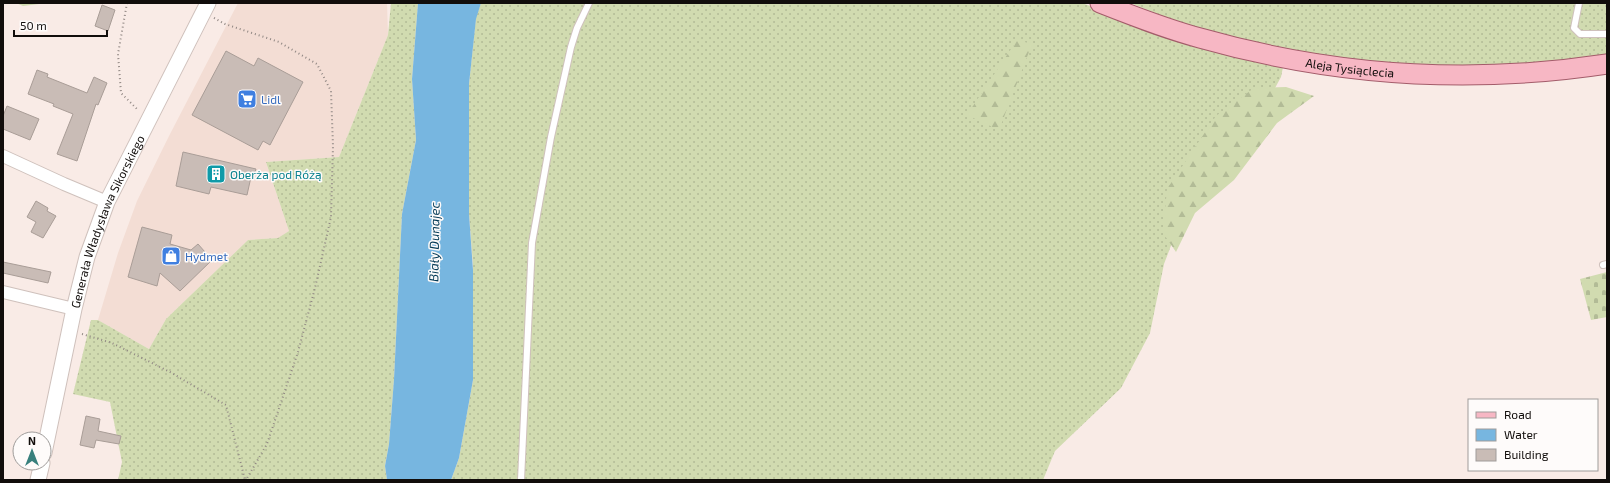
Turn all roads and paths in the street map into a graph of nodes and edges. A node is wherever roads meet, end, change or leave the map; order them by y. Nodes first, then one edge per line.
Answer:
1 (127, 3) edge
2 (589, 3) edge
3 (1100, 3) edge
4 (1579, 3) edge
5 (212, 7) edge
6 (1607, 34) edge
7 (1607, 64) edge
8 (141, 114) dead end
9 (3, 156) edge
10 (107, 202) junction
11 (3, 292) edge
12 (74, 309) junction
13 (70, 330) junction
14 (49, 431) edge
15 (246, 480) edge
16 (521, 480) edge

1 - 8 path
2 - 16 lane
3 - 7 main road, Aleja Tysiąclecia
4 - 6 lane
5 - 10 street, Generała Władysława Sikorskiego
5 - 15 path
9 - 10 street
10 - 12 street, Generała Władysława Sikorskiego
11 - 12 street
12 - 13 street, Generała Władysława Sikorskiego
13 - 14 street, Generała Władysława Sikorskiego
13 - 15 path

